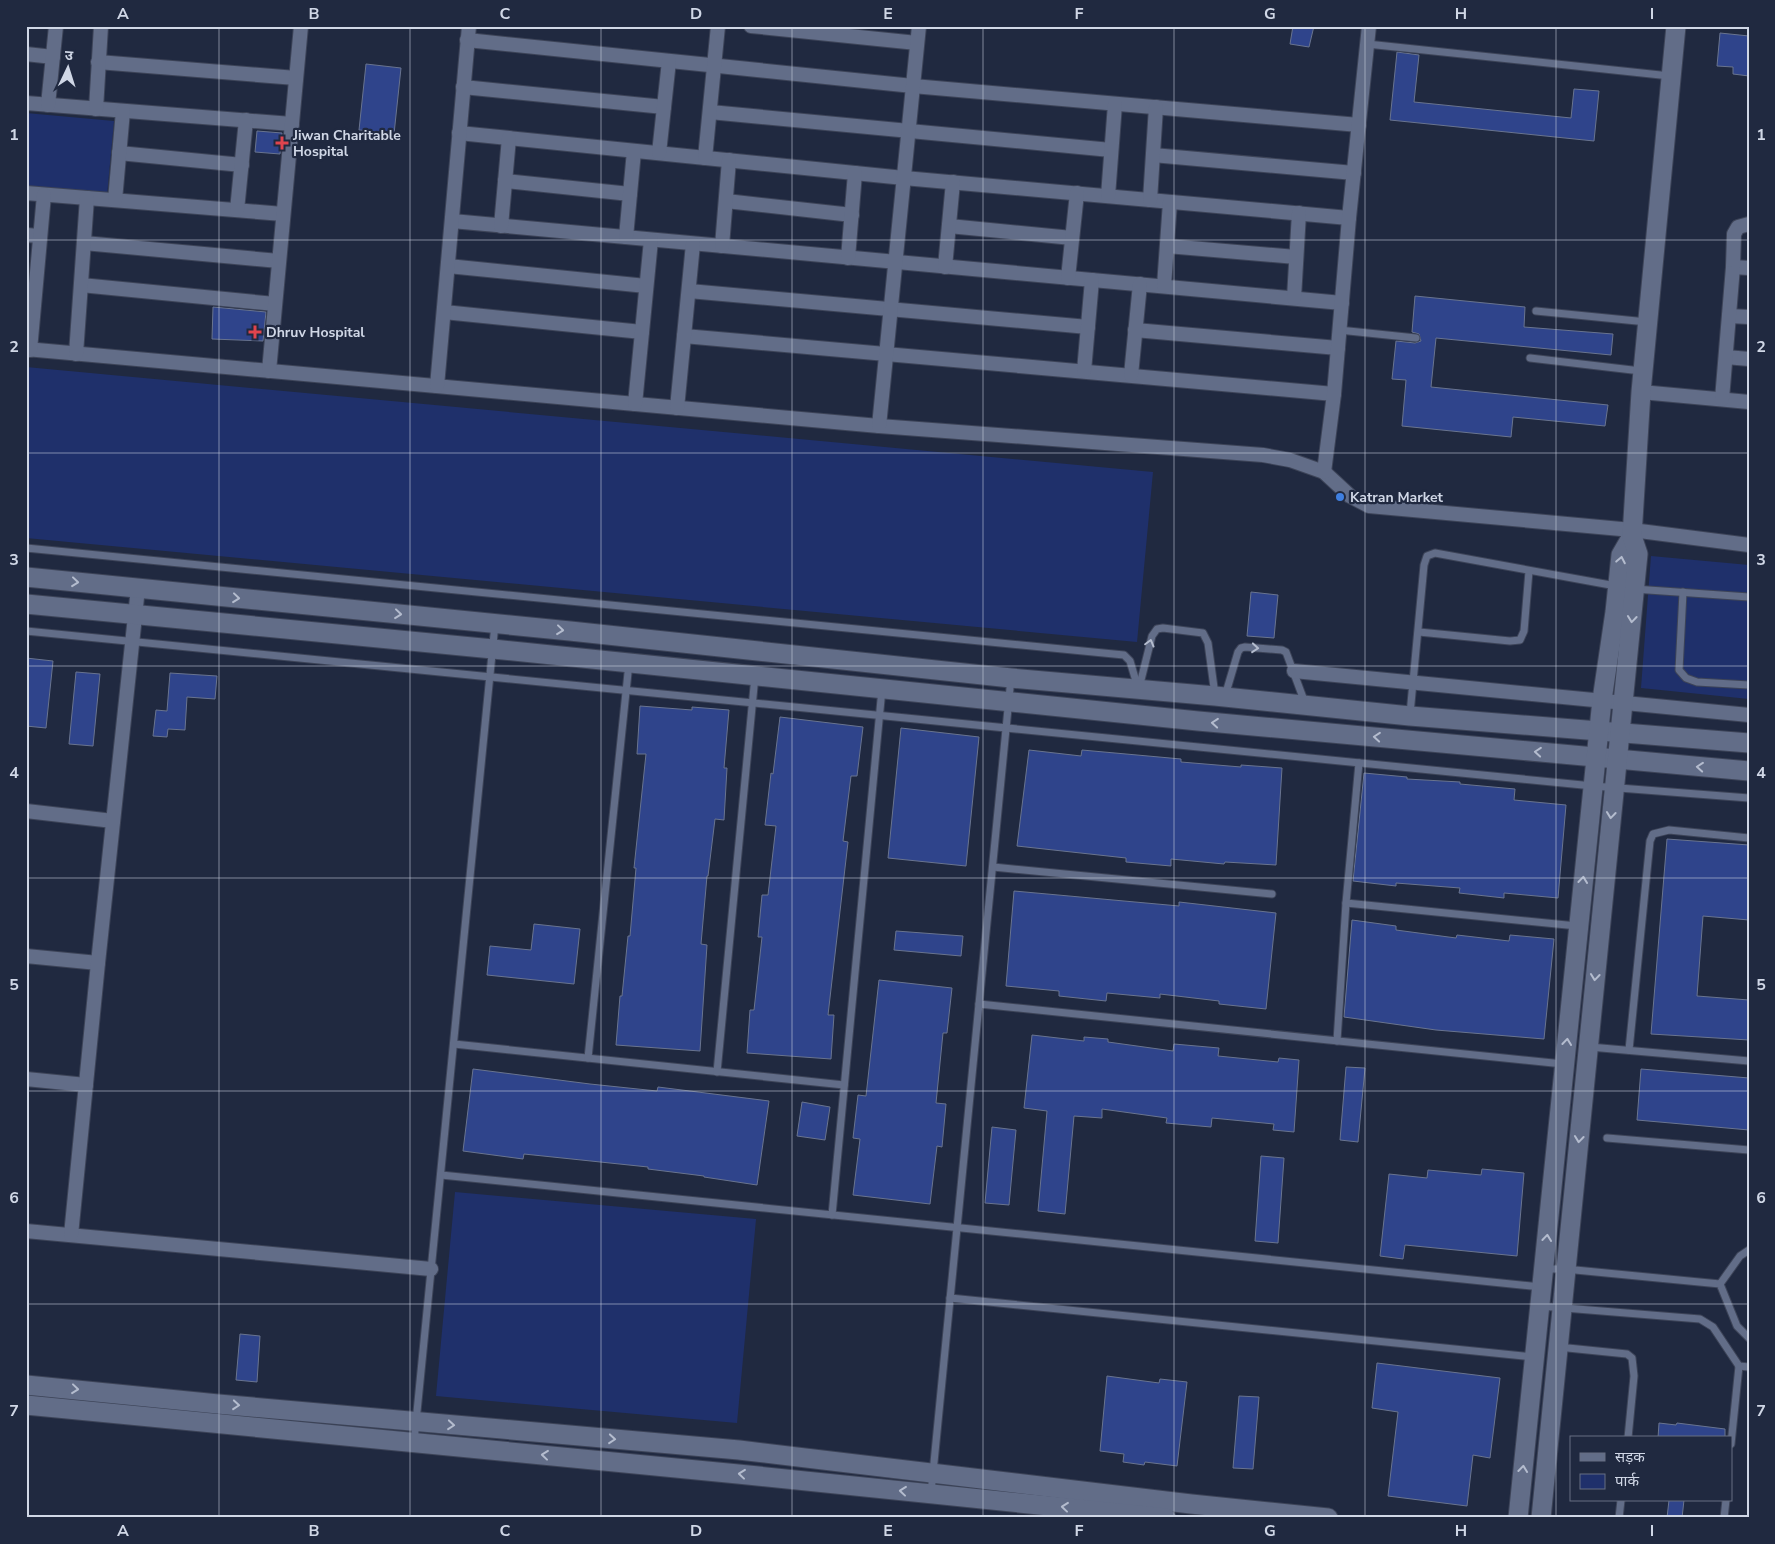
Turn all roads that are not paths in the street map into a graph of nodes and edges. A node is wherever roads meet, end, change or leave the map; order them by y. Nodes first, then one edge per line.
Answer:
1 (56, 26) edge
2 (101, 26) edge
3 (298, 26) edge
4 (718, 26) edge
5 (751, 26) edge
6 (919, 26) edge
7 (1369, 26) edge
8 (1676, 26) edge
9 (468, 33) edge
10 (917, 43) junction
11 (1367, 44) junction
12 (26, 54) edge
13 (53, 57) junction
14 (669, 60) junction
15 (98, 62) junction
16 (714, 65) junction
17 (1671, 76) junction
18 (296, 78) junction
19 (913, 86) junction
20 (463, 87) junction
21 (26, 104) edge
22 (1115, 104) junction
23 (48, 105) junction
24 (664, 107) junction
25 (1156, 107) junction
26 (96, 109) junction
27 (123, 111) junction
28 (710, 112) junction
29 (246, 120) junction
30 (292, 124) junction
31 (1359, 125) junction
32 (908, 132) junction
33 (459, 133) junction
34 (509, 138) junction
35 (1111, 150) junction
36 (634, 151) junction
37 (119, 153) junction
38 (659, 153) junction
39 (1153, 155) junction
40 (705, 158) junction
41 (729, 160) junction
42 (242, 165) junction
43 (855, 173) junction
44 (1354, 173) junction
45 (904, 178) junction
46 (505, 182) junction
47 (953, 182) junction
48 (26, 193) edge
49 (1077, 193) junction
50 (630, 194) junction
51 (44, 195) junction
52 (1108, 196) junction
53 (87, 198) junction
54 (115, 200) junction
55 (1150, 200) junction
56 (726, 201) junction
57 (1170, 202) junction
58 (238, 210) junction
59 (1299, 213) junction
60 (284, 214) junction
61 (852, 215) junction
62 (1349, 218) junction
63 (452, 221) junction
64 (1749, 224) edge
65 (501, 226) junction
66 (949, 226) junction
67 (33, 236) edge
68 (626, 238) junction
69 (1072, 238) junction
70 (651, 240) junction
71 (84, 243) junction
72 (693, 244) junction
73 (722, 246) junction
74 (1167, 246) junction
75 (1296, 257) junction
76 (848, 258) junction
77 (279, 261) junction
78 (896, 262) junction
79 (448, 266) junction
80 (945, 266) junction
81 (1734, 267) junction
82 (1749, 268) edge
83 (1068, 278) junction
84 (1092, 280) junction
85 (31, 281) edge
86 (1140, 284) junction
87 (81, 285) junction
88 (646, 286) junction
89 (1164, 286) junction
90 (689, 291) junction
91 (1294, 298) junction
92 (1342, 303) junction
93 (275, 304) junction
94 (1536, 310) dead end
95 (891, 311) junction
96 (444, 312) junction
97 (1729, 316) junction
98 (1749, 317) edge
99 (1648, 322) junction
100 (1088, 327) junction
101 (1135, 330) junction
102 (1339, 330) junction
103 (642, 332) junction
104 (684, 336) junction
105 (1416, 338) dead end
106 (1338, 348) junction
107 (28, 350) edge
108 (76, 354) junction
109 (887, 354) junction
110 (1726, 357) junction
111 (1530, 358) dead end
112 (1749, 359) edge
113 (269, 371) junction
114 (1084, 371) junction
115 (1643, 371) junction
116 (1131, 376) junction
117 (437, 386) junction
118 (1641, 392) junction
119 (1334, 394) junction
120 (1722, 399) junction
121 (1749, 402) edge
122 (635, 404) junction
123 (677, 408) junction
124 (879, 426) junction
125 (1324, 472) junction
126 (1632, 533) junction
127 (1749, 546) edge
128 (26, 548) edge
129 (1530, 571) junction
130 (26, 578) edge
131 (138, 588) junction
132 (1626, 588) junction
133 (1683, 592) junction
134 (1749, 597) edge
135 (26, 604) edge
136 (135, 615) junction
137 (496, 623) junction
138 (26, 631) edge
139 (1419, 632) junction
140 (132, 642) junction
141 (493, 649) junction
142 (629, 663) junction
143 (1294, 671) junction
144 (755, 676) junction
145 (490, 677) junction
146 (1011, 678) junction
147 (1414, 682) junction
148 (1749, 685) edge
149 (882, 689) junction
150 (626, 690) junction
151 (1138, 690) junction
152 (1220, 696) junction
153 (1602, 700) junction
154 (1009, 702) junction
155 (1622, 702) junction
156 (752, 703) junction
157 (1305, 705) junction
158 (880, 715) junction
159 (1749, 715) edge
160 (1410, 716) junction
161 (1007, 728) junction
162 (1598, 731) junction
163 (1620, 733) junction
164 (1749, 743) edge
165 (1596, 757) junction
166 (1617, 759) junction
167 (1359, 763) junction
168 (1749, 771) edge
169 (1593, 786) junction
170 (1614, 788) junction
171 (1749, 798) edge
172 (26, 811) edge
173 (113, 821) junction
174 (1749, 838) edge
175 (993, 867) junction
176 (1272, 894) dead end
177 (1346, 903) junction
178 (1579, 926) junction
179 (26, 956) edge
180 (98, 963) junction
181 (979, 1004) junction
182 (1337, 1041) junction
183 (454, 1044) junction
184 (1588, 1046) junction
185 (1629, 1050) junction
186 (588, 1058) junction
187 (1749, 1061) edge
188 (1564, 1064) junction
189 (717, 1072) junction
190 (26, 1079) edge
191 (844, 1085) junction
192 (86, 1086) junction
193 (1607, 1138) dead end
194 (1749, 1150) edge
195 (441, 1175) junction
196 (832, 1215) junction
197 (957, 1228) junction
198 (26, 1231) edge
199 (71, 1236) junction
200 (1749, 1250) edge
201 (431, 1269) junction
202 (1565, 1269) junction
203 (1542, 1278) junction
204 (1720, 1284) junction
205 (950, 1298) junction
206 (1540, 1306) junction
207 (1562, 1307) junction
208 (1749, 1338) edge
209 (1558, 1347) junction
210 (1534, 1357) junction
211 (1738, 1366) junction
212 (1749, 1367) edge
213 (26, 1385) edge
214 (26, 1405) edge
215 (416, 1422) junction
216 (1628, 1436) edge
217 (1732, 1436) edge
218 (414, 1442) junction
219 (933, 1473) junction
220 (931, 1494) junction
221 (1621, 1502) edge
222 (1726, 1502) edge
223 (1166, 1518) edge
224 (1328, 1518) edge
225 (1518, 1518) edge
226 (1541, 1518) edge
227 (1619, 1518) edge
228 (1724, 1518) edge

1 - 13 street
2 - 15 street
3 - 18 street
4 - 16 street
5 - 10 street
6 - 10 street
7 - 11 street
8 - 17 street
9 - 14 street
9 - 20 street
10 - 19 street
11 - 17 lane
11 - 31 street
12 - 13 street
13 - 23 street
14 - 16 street
14 - 24 street
15 - 18 street
15 - 26 street
16 - 19 street
16 - 28 street
17 - 99 street
18 - 30 street
19 - 22 street
19 - 32 street
20 - 24 street
20 - 33 street
21 - 23 street
22 - 25 street
22 - 35 street
23 - 26 street
24 - 38 street
25 - 31 street
25 - 39 street
26 - 27 street
27 - 29 street
27 - 37 street
28 - 32 street
28 - 40 street
29 - 30 street
29 - 42 street
30 - 60 street
31 - 44 street
32 - 35 street
32 - 45 street
33 - 34 street
33 - 63 street
34 - 36 street
34 - 46 street
35 - 52 street
36 - 38 street
36 - 50 street
37 - 42 street
37 - 54 street
38 - 40 street
39 - 44 street
39 - 55 street
40 - 41 street
41 - 43 street
41 - 56 street
42 - 58 street
43 - 45 street
43 - 61 street
44 - 62 street
45 - 47 street
45 - 78 street
46 - 50 street
46 - 65 street
47 - 49 street
47 - 66 street
48 - 51 street
49 - 52 street
49 - 69 street
50 - 68 street
51 - 53 street
51 - 67 street
52 - 55 street
53 - 54 street
53 - 71 street
54 - 58 street
55 - 57 street
56 - 61 street
56 - 73 street
57 - 59 street
57 - 74 street
58 - 60 street
59 - 62 street
59 - 75 street
60 - 77 street
61 - 76 street
62 - 92 street
63 - 65 street
63 - 79 street
64 - 81 street
65 - 68 street
66 - 69 street
66 - 80 street
67 - 85 street
68 - 70 street
69 - 83 street
70 - 72 street
70 - 88 street
71 - 77 street
71 - 87 street
72 - 73 street
72 - 90 street
73 - 76 street
74 - 75 street
74 - 89 street
75 - 91 street
76 - 78 street
77 - 93 street
78 - 80 street
78 - 95 street
79 - 88 street
79 - 96 street
80 - 83 street
81 - 82 street
81 - 97 street
83 - 84 street
84 - 86 street
84 - 100 street
85 - 107 street
86 - 89 street
86 - 101 street
87 - 93 street
87 - 108 street
88 - 103 street
89 - 91 street
90 - 95 street
90 - 104 street
91 - 92 street
92 - 102 street
93 - 113 street
94 - 99 lane
95 - 100 street
95 - 109 street
96 - 103 street
96 - 117 street
97 - 98 street
97 - 110 street
99 - 115 street
100 - 114 street
101 - 106 street
101 - 116 street
102 - 105 lane
102 - 106 street
103 - 122 street
104 - 109 street
104 - 123 street
106 - 119 street
107 - 108 street
108 - 113 street
109 - 114 street
109 - 124 street
110 - 112 street
110 - 120 street
111 - 115 lane
113 - 117 street
114 - 116 street
115 - 118 street
116 - 119 street
117 - 122 street
118 - 120 street
118 - 126 street
119 - 125 street
120 - 121 street
122 - 123 street
123 - 124 street
124 - 125 street
125 - 126 street
126 - 127 street
126 - 132 street
128 - 151 lane
129 - 132 lane
129 - 139 lane
129 - 139 lane
130 -> 131 street
131 - 136 street
131 -> 137 street
132 - 133 lane
132 - 153 street
132 -> 155 street
133 - 134 lane
133 - 148 lane
135 - 136 street
136 - 140 street
136 - 141 street
137 - 141 lane
137 -> 146 street
138 - 140 lane
139 - 147 lane
140 - 145 lane
140 - 173 street
141 - 142 street
141 - 145 lane
142 - 144 street
142 - 150 lane
143 - 147 street
152 -> 143 lane
143 - 157 lane
144 - 149 street
144 - 156 lane
145 - 150 lane
145 - 183 lane
146 - 151 street
146 - 154 lane
147 - 153 street
147 - 160 lane
149 - 154 street
149 - 158 lane
150 - 156 lane
150 - 186 lane
151 - 152 street
151 -> 152 lane
152 - 157 street
153 - 155 street
153 - 162 street
154 - 161 lane
165 -> 154 street
155 - 159 street
155 - 163 street
156 - 158 lane
156 - 189 lane
157 - 160 street
158 - 161 lane
158 - 191 lane
160 - 162 street
161 - 167 lane
161 - 175 lane
162 - 163 street
162 - 165 street
163 - 164 street
163 - 166 street
165 - 166 street
165 - 169 street
168 -> 166 street
166 - 170 street
167 - 169 lane
167 - 177 lane
169 - 170 lane
178 -> 169 street
170 - 171 lane
170 -> 184 street
172 - 173 street
173 - 180 street
174 - 185 lane
175 - 176 lane
175 - 181 lane
177 - 178 lane
177 - 182 lane
188 -> 178 street
179 - 180 street
180 - 192 street
181 - 182 lane
181 - 197 lane
182 - 188 lane
183 - 186 lane
183 - 195 lane
184 - 185 lane
184 -> 202 street
185 - 187 lane
186 - 189 lane
203 -> 188 street
189 - 191 lane
190 - 192 street
191 - 196 lane
192 - 199 street
193 - 194 lane
195 - 196 lane
195 - 201 lane
196 - 197 lane
197 - 203 lane
197 - 205 lane
198 - 199 street
199 - 201 street
200 - 204 lane
201 - 215 lane
202 - 203 lane
202 - 204 lane
202 - 207 street
203 - 206 street
204 - 208 lane
205 - 210 lane
205 - 219 lane
206 - 207 lane
206 - 210 street
207 - 209 street
207 - 211 lane
209 - 216 lane
209 - 226 street
225 -> 210 street
211 - 212 lane
211 - 217 lane
213 -> 215 street
214 - 218 street
215 - 218 lane
215 -> 219 street
220 -> 218 street
219 - 220 lane
219 - 224 street
223 -> 220 street
221 - 227 lane
222 - 228 lane

